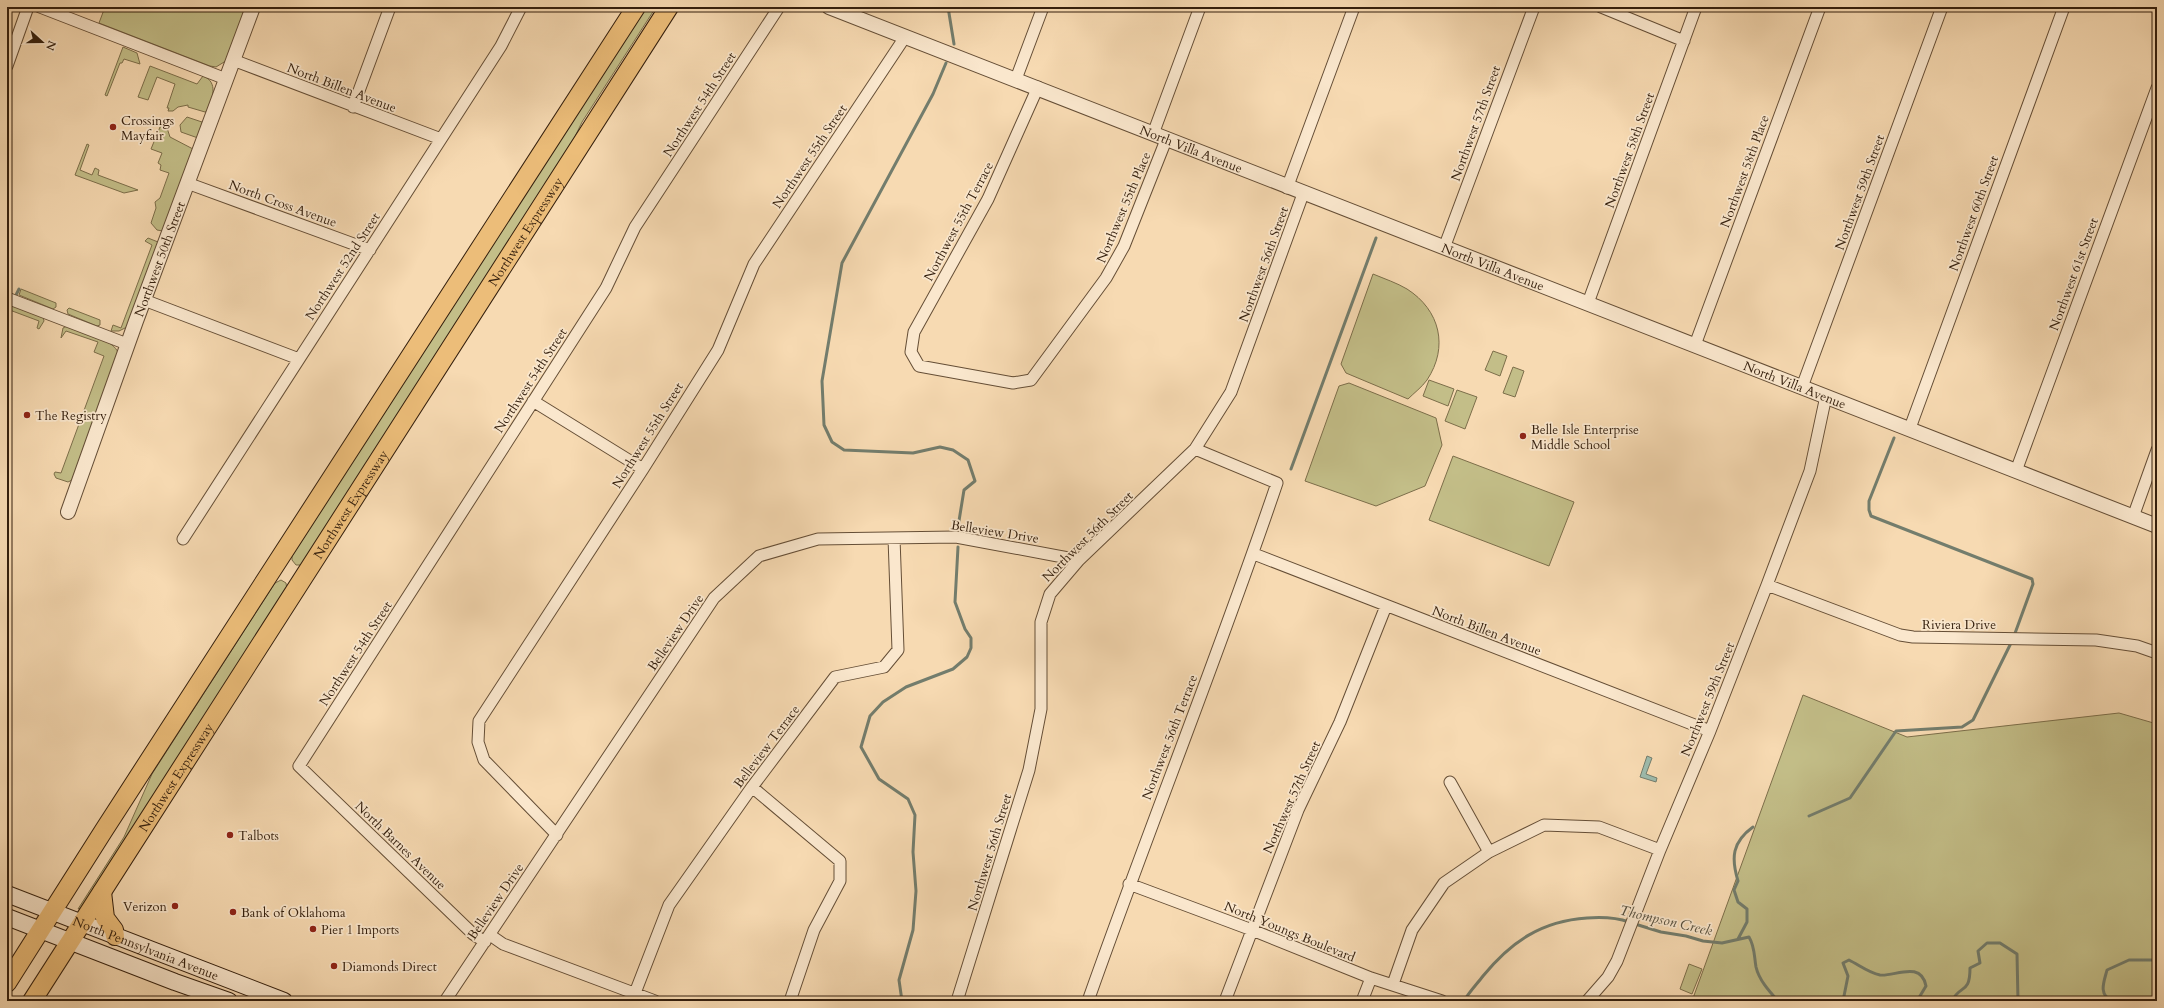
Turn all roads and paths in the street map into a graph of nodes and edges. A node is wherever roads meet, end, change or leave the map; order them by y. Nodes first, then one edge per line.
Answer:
1 (28, 7) edge
2 (40, 7) edge
3 (253, 7) edge
4 (390, 7) edge
5 (521, 7) edge
6 (636, 7) edge
7 (669, 7) edge
8 (779, 7) edge
9 (829, 7) edge
10 (1043, 7) edge
11 (1200, 7) edge
12 (1354, 7) edge
13 (1534, 7) edge
14 (1602, 7) edge
15 (1696, 7) edge
16 (1820, 7) edge
17 (1942, 7) edge
18 (2064, 7) edge
19 (906, 36) junction
20 (1684, 41) junction
21 (233, 60) junction
22 (7, 66) edge
23 (226, 79) junction
24 (1016, 79) junction
25 (1038, 88) junction
26 (2157, 88) edge
27 (353, 107) junction
28 (1160, 137) junction
29 (441, 139) junction
30 (187, 182) junction
31 (1287, 188) junction
32 (1303, 194) junction
33 (1444, 248) junction
34 (370, 250) junction
35 (7, 298) edge
36 (144, 300) junction
37 (1588, 303) junction
38 (128, 344) junction
39 (1695, 345) junction
40 (299, 359) junction
41 (1031, 380) joint
42 (1802, 387) junction
43 (1826, 396) junction
44 (533, 402) junction
45 (1910, 428) junction
46 (1195, 449) junction
47 (2157, 450) edge
48 (643, 469) junction
49 (2016, 471) junction
50 (68, 512) dead end
51 (2133, 517) junction
52 (2157, 526) edge
53 (894, 538) junction
54 (183, 539) dead end
55 (1254, 554) junction
56 (1079, 560) junction
57 (1767, 585) junction
58 (1386, 606) junction
59 (2157, 653) edge
60 (1710, 731) junction
61 (299, 766) joint
62 (1450, 782) dead end
63 (752, 787) junction
64 (557, 835) junction
65 (1660, 850) junction
66 (1490, 852) junction
67 (1129, 884) junction
68 (102, 892) junction
69 (7, 894) edge
70 (53, 912) junction
71 (7, 917) edge
72 (81, 923) junction
73 (41, 930) junction
74 (1252, 930) junction
75 (115, 936) junction
76 (487, 939) junction
77 (70, 941) junction
78 (1371, 978) junction
79 (7, 983) edge
80 (1393, 984) junction
81 (635, 993) junction
82 (32, 1001) edge
83 (229, 1001) edge
84 (284, 1001) edge
85 (445, 1001) edge
86 (655, 1001) edge
87 (790, 1001) edge
88 (957, 1001) edge
89 (1088, 1001) edge
90 (1225, 1001) edge
91 (1362, 1001) edge
92 (1442, 1001) edge
93 (1587, 1001) edge

1 - 22 street
2 - 23 street
3 - 21 street, Northwest 50th Street
4 - 27 street
5 - 29 street, Northwest 52nd Street
6 - 70 highway
7 - 68 highway, Northwest Expressway
8 - 44 street, Northwest 54th Street
9 - 19 street, North Villa Avenue
10 - 24 street
11 - 28 street, Northwest 55th Place
12 - 31 street, Northwest 56th Street
13 - 33 street, Northwest 57th Street
14 - 20 street
15 - 20 street, Northwest 58th Street
16 - 39 street, Northwest 58th Place
17 - 42 street, Northwest 59th Street
18 - 45 street, Northwest 60th Street
19 - 24 street, North Villa Avenue
19 - 48 street, Northwest 55th Street
20 - 37 street, Northwest 58th Street
21 - 23 street, Northwest 50th Street
21 - 27 street, North Billen Avenue
23 - 30 street, Northwest 50th Street
24 - 25 street, North Villa Avenue
25 - 28 street, North Villa Avenue
25 - 41 street, Northwest 55th Terrace
26 - 49 street, Northwest 61st Street
27 - 29 street, North Billen Avenue
28 - 31 street, North Villa Avenue
28 - 41 street, Northwest 55th Place
29 - 34 street, Northwest 52nd Street
30 - 34 street, North Cross Avenue
30 - 36 street, Northwest 50th Street
31 - 32 street, North Villa Avenue
32 - 33 street, North Villa Avenue
32 - 46 street, Northwest 56th Street
33 - 37 street, North Villa Avenue
34 - 40 street, Northwest 52nd Street
35 - 38 street
36 - 38 street, Northwest 50th Street
36 - 40 street
37 - 39 street, North Villa Avenue
38 - 50 street, Northwest 50th Street
39 - 42 street, North Villa Avenue
40 - 54 street, Northwest 52nd Street
42 - 43 street, North Villa Avenue
43 - 45 street, North Villa Avenue
43 - 57 street, Northwest 59th Street
44 - 48 street
44 - 61 street, Northwest 54th Street
45 - 49 street, North Villa Avenue
46 - 55 street, Northwest 56th Terrace
46 - 56 street, Northwest 56th Street
47 - 51 street
48 - 64 street, Northwest 55th Street
49 - 51 street, North Villa Avenue
51 - 52 street, North Villa Avenue
53 - 56 street, Belleview Drive
53 - 63 street, Belleview Terrace
53 - 64 street, Belleview Drive
55 - 58 street, North Billen Avenue
55 - 67 street, Northwest 56th Terrace
56 - 88 street, Northwest 56th Street
57 - 59 street, Riviera Drive
57 - 60 street, Northwest 59th Street
58 - 60 street, North Billen Avenue
58 - 74 street, Northwest 57th Street
60 - 65 street, Northwest 59th Street
61 - 76 street, North Barnes Avenue
62 - 66 street
63 - 81 street, Belleview Terrace
63 - 87 street
64 - 76 street, Belleview Drive
65 - 66 street
65 - 93 street, Northwest 59th Street
66 - 80 street
67 - 74 street, North Youngs Boulevard
67 - 89 street, Northwest 56th Terrace
68 - 72 highway, Northwest Expressway
68 - 75 highway
69 - 70 main road, North Pennsylvania Avenue
70 - 72 main road, North Pennsylvania Avenue
70 - 73 highway
71 - 73 main road, North Pennsylvania Avenue
72 - 75 main road, North Pennsylvania Avenue
72 - 77 highway, Northwest Expressway
73 - 77 main road, North Pennsylvania Avenue
73 - 79 highway
74 - 78 street, North Youngs Boulevard
74 - 90 street, Northwest 57th Street
75 - 84 main road, North Pennsylvania Avenue
76 - 81 street, North Barnes Avenue
76 - 85 street, Belleview Drive
77 - 82 highway, Northwest Expressway
77 - 83 main road, North Pennsylvania Avenue
78 - 80 street, North Youngs Boulevard
78 - 91 street
80 - 92 street, North Youngs Boulevard
81 - 86 street, North Barnes Avenue

